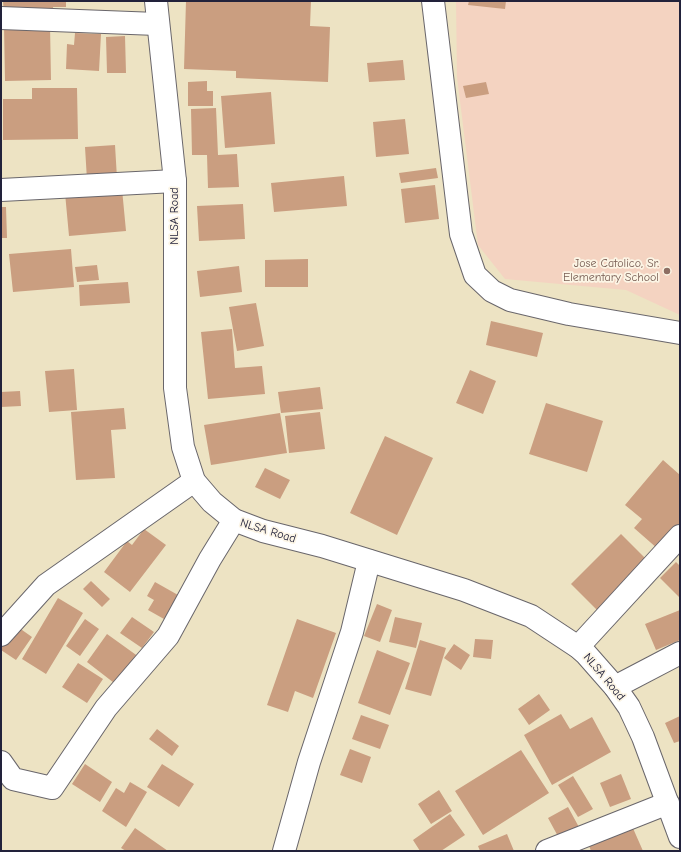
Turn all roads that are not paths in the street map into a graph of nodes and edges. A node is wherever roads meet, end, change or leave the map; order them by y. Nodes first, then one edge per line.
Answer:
1 (156, 1) edge
2 (433, 1) edge
3 (1, 18) edge
4 (157, 24) junction
5 (175, 181) junction
6 (1, 190) edge
7 (680, 333) edge
8 (194, 482) junction
9 (234, 520) junction
10 (680, 536) edge
11 (369, 561) junction
12 (1, 635) edge
13 (578, 647) junction
14 (680, 653) edge
15 (614, 687) junction
16 (1, 762) edge
17 (668, 803) junction
18 (680, 837) edge
19 (284, 851) edge
20 (546, 851) edge

1 - 4 street, NLSA Road
2 - 7 street
3 - 4 street
4 - 5 street, NLSA Road
5 - 6 street
5 - 8 street, NLSA Road
8 - 9 street, NLSA Road
8 - 12 street
9 - 11 street, NLSA Road
9 - 16 street
10 - 13 street
11 - 13 street, NLSA Road
11 - 19 street
13 - 15 street, NLSA Road
14 - 15 street
15 - 17 street, NLSA Road
17 - 18 street, NLSA Road
17 - 20 street

